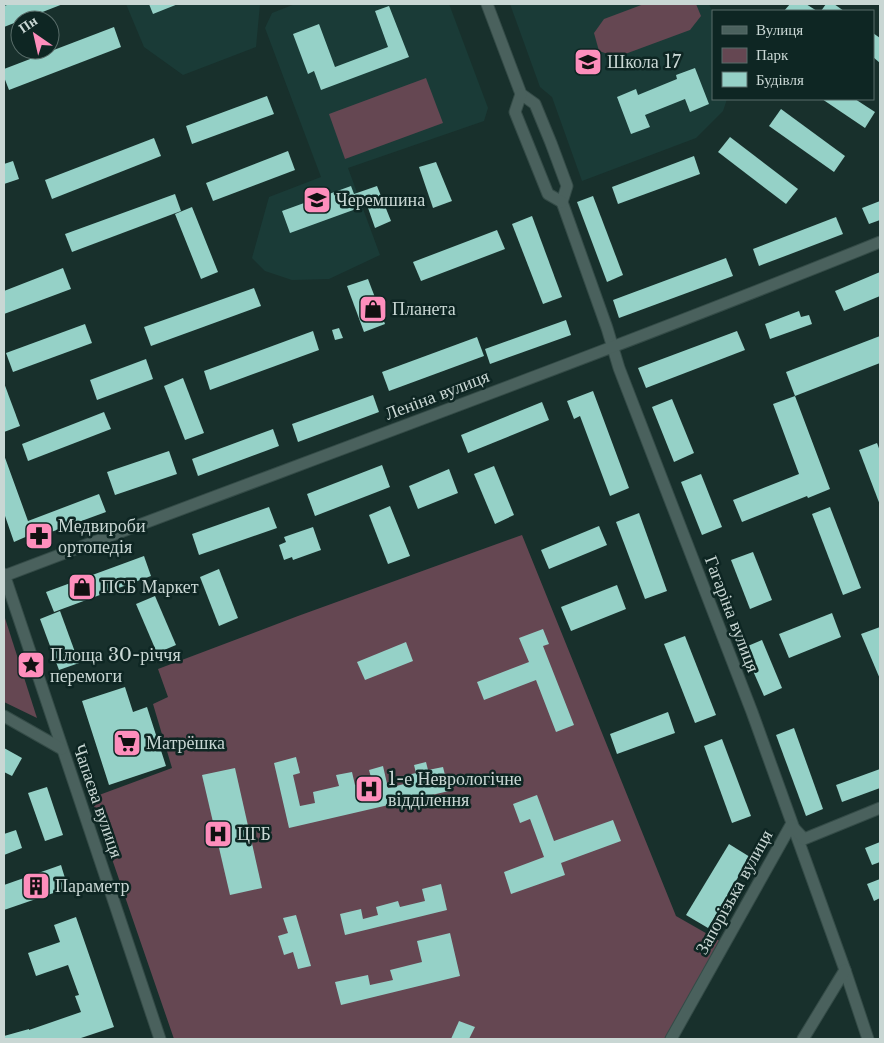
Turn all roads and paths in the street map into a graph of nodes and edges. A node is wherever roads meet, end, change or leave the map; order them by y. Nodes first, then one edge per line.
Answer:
1 (487, 4) edge
2 (521, 94) junction
3 (562, 202) junction
4 (880, 242) edge
5 (612, 346) junction
6 (4, 575) edge
7 (4, 716) edge
8 (62, 749) junction
9 (880, 808) edge
10 (792, 825) junction
11 (846, 970) junction
12 (160, 1039) edge
13 (671, 1039) edge
14 (803, 1039) edge
15 (868, 1039) edge

1 - 2 street, Гагаріна вулиця
2 - 3 street, Гагаріна вулиця
2 - 3 street, Гагаріна вулиця
3 - 5 street, Гагаріна вулиця
4 - 5 street, Леніна вулиця
5 - 6 street, Леніна вулиця
5 - 10 street, Гагаріна вулиця
6 - 8 street, Чапаєва вулиця
7 - 8 street
8 - 12 street, Чапаєва вулиця
9 - 10 street, Запорізька вулиця
10 - 11 street, Гагаріна вулиця
10 - 13 street, Запорізька вулиця
11 - 14 street
11 - 15 street, Гагаріна вулиця

